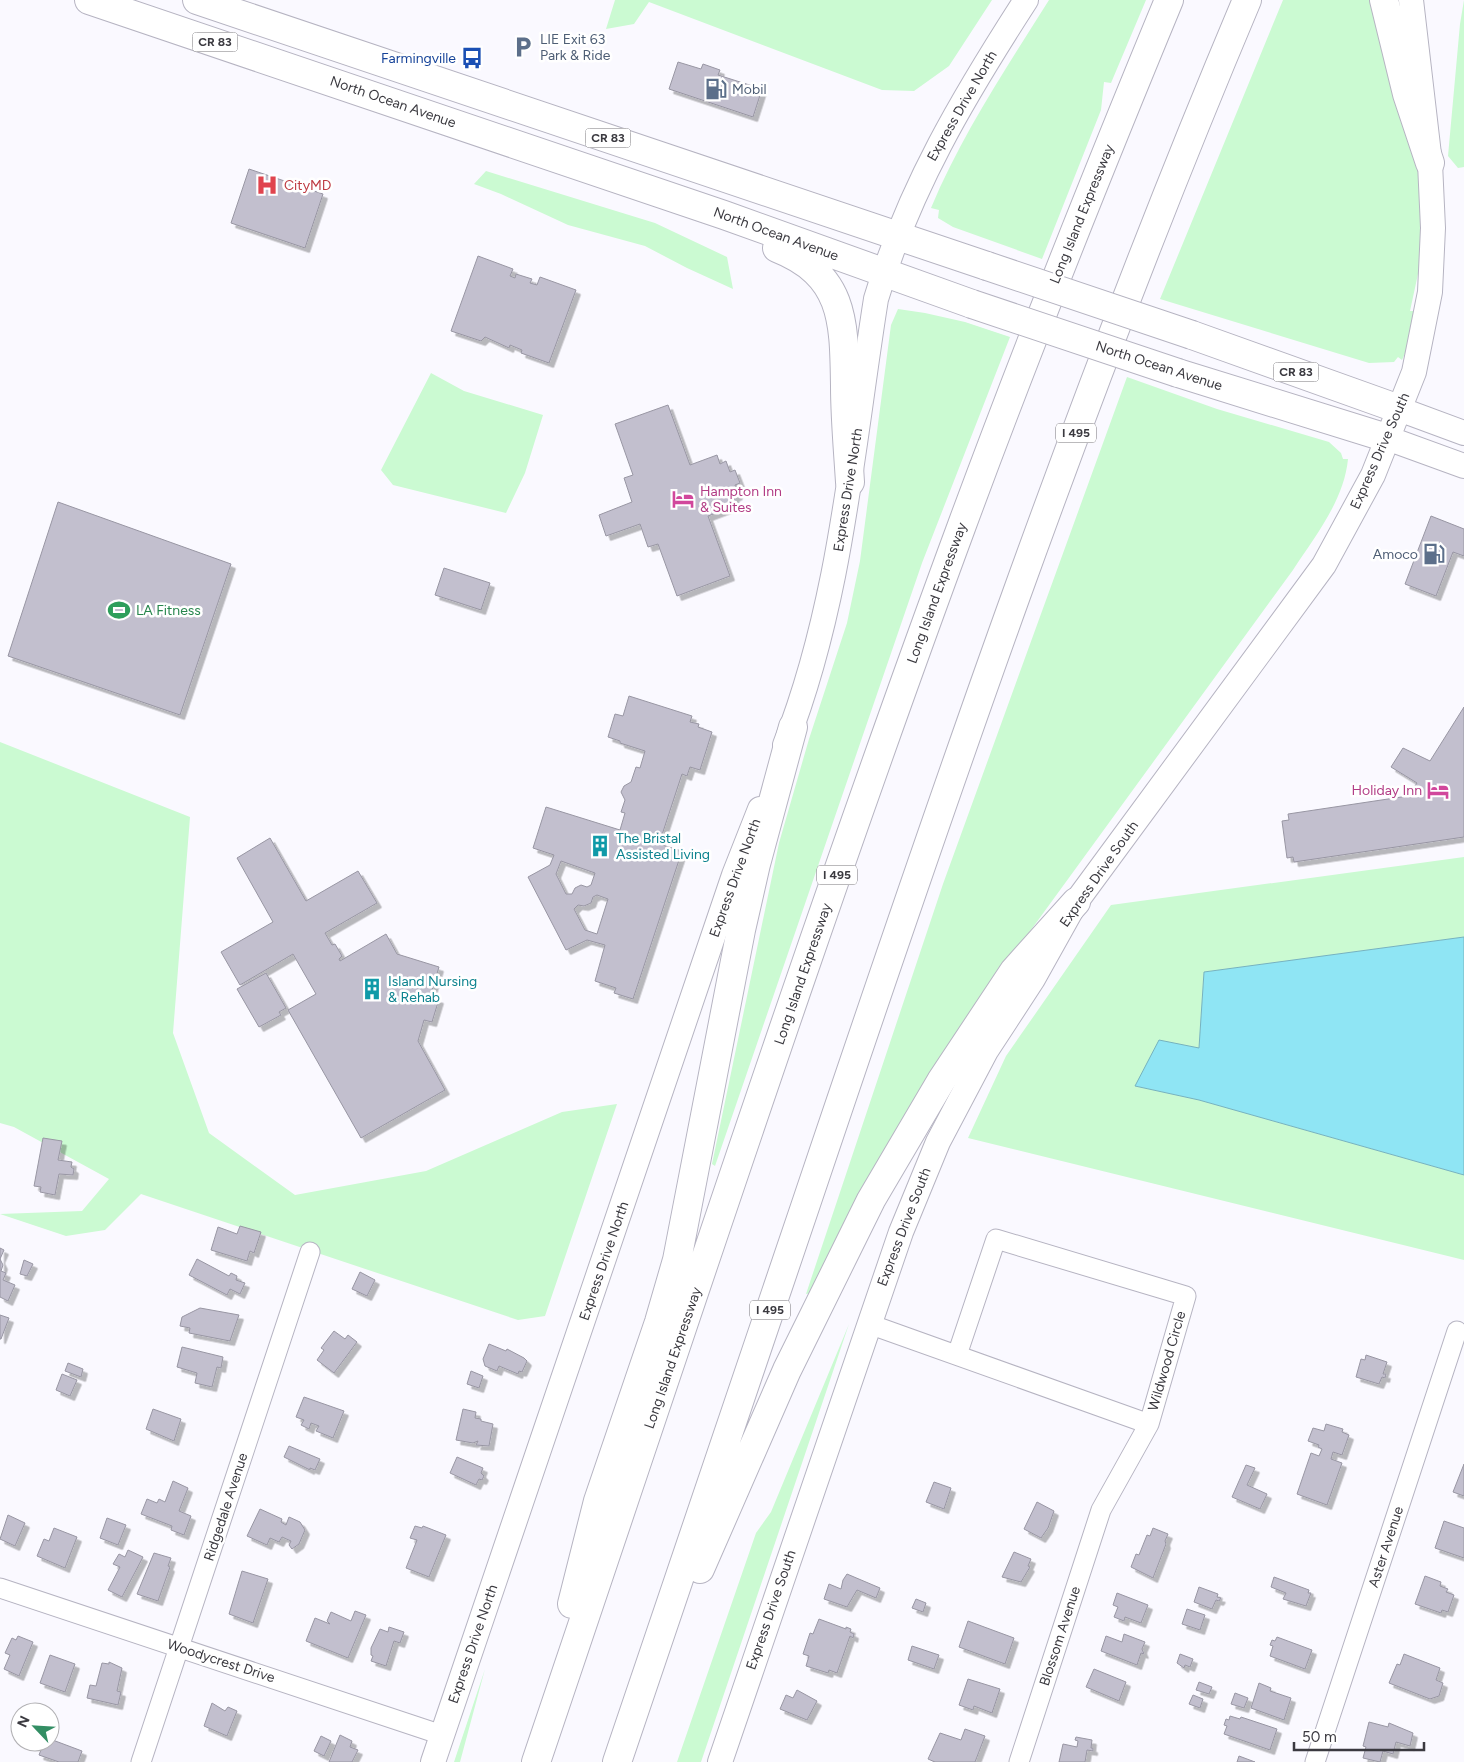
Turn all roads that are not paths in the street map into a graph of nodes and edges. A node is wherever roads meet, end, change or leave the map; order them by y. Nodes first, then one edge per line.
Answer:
1 (89, 0) edge
2 (197, 0) edge
3 (1026, 0) edge
4 (1170, 0) edge
5 (1247, 0) edge
6 (1384, 0) edge
7 (1411, 0) edge
8 (1430, 163) junction
9 (626, 182) junction
10 (897, 235) junction
11 (884, 272) junction
12 (1399, 409) junction
13 (1464, 433) edge
14 (1387, 438) junction
15 (1464, 466) edge
16 (850, 482) junction
17 (793, 727) junction
18 (1076, 902) junction
19 (310, 1252) dead end
20 (869, 1324) junction
21 (1457, 1331) dead end
22 (957, 1355) junction
23 (1149, 1424) junction
24 (0, 1588) edge
25 (180, 1648) junction
26 (442, 1735) junction
27 (619, 1756) edge
28 (141, 1762) edge
29 (433, 1762) edge
30 (535, 1762) edge
31 (720, 1762) edge
32 (1019, 1762) edge
33 (1315, 1762) edge

1 - 9 highway, North Ocean Avenue / CR 83
2 - 10 highway, CR 83
3 - 10 main road, Express Drive North
4 - 30 highway, Long Island Expressway / I 495
5 - 27 highway, I 495
6 - 8 highway
7 - 8 main road, Express Drive South
8 - 12 main road, Express Drive South
9 - 11 highway, North Ocean Avenue / CR 83
9 - 16 highway
10 - 11 main road, Express Drive North
10 - 12 highway, CR 83, bridge
11 - 14 highway, North Ocean Avenue / CR 83, bridge
11 - 16 main road, Express Drive North
12 - 13 main road, CR 83
12 - 14 main road, Express Drive South
14 - 15 main road, North Ocean Avenue / CR 83
14 - 18 main road, Express Drive South
16 - 17 main road, Express Drive North
17 - 26 main road, Express Drive North
17 - 30 highway
18 - 20 main road, Express Drive South
18 - 27 highway
19 - 25 street, Ridgedale Avenue
20 - 22 street, Wildwood Circle
20 - 31 main road, Express Drive South
21 - 33 street, Aster Avenue
22 - 23 street, Wildwood Circle
22 - 23 street, Wildwood Circle
23 - 32 street, Blossom Avenue
24 - 25 street, Woodycrest Drive
25 - 26 street, Woodycrest Drive
25 - 28 street, Ridgedale Avenue
26 - 29 main road, Express Drive North

